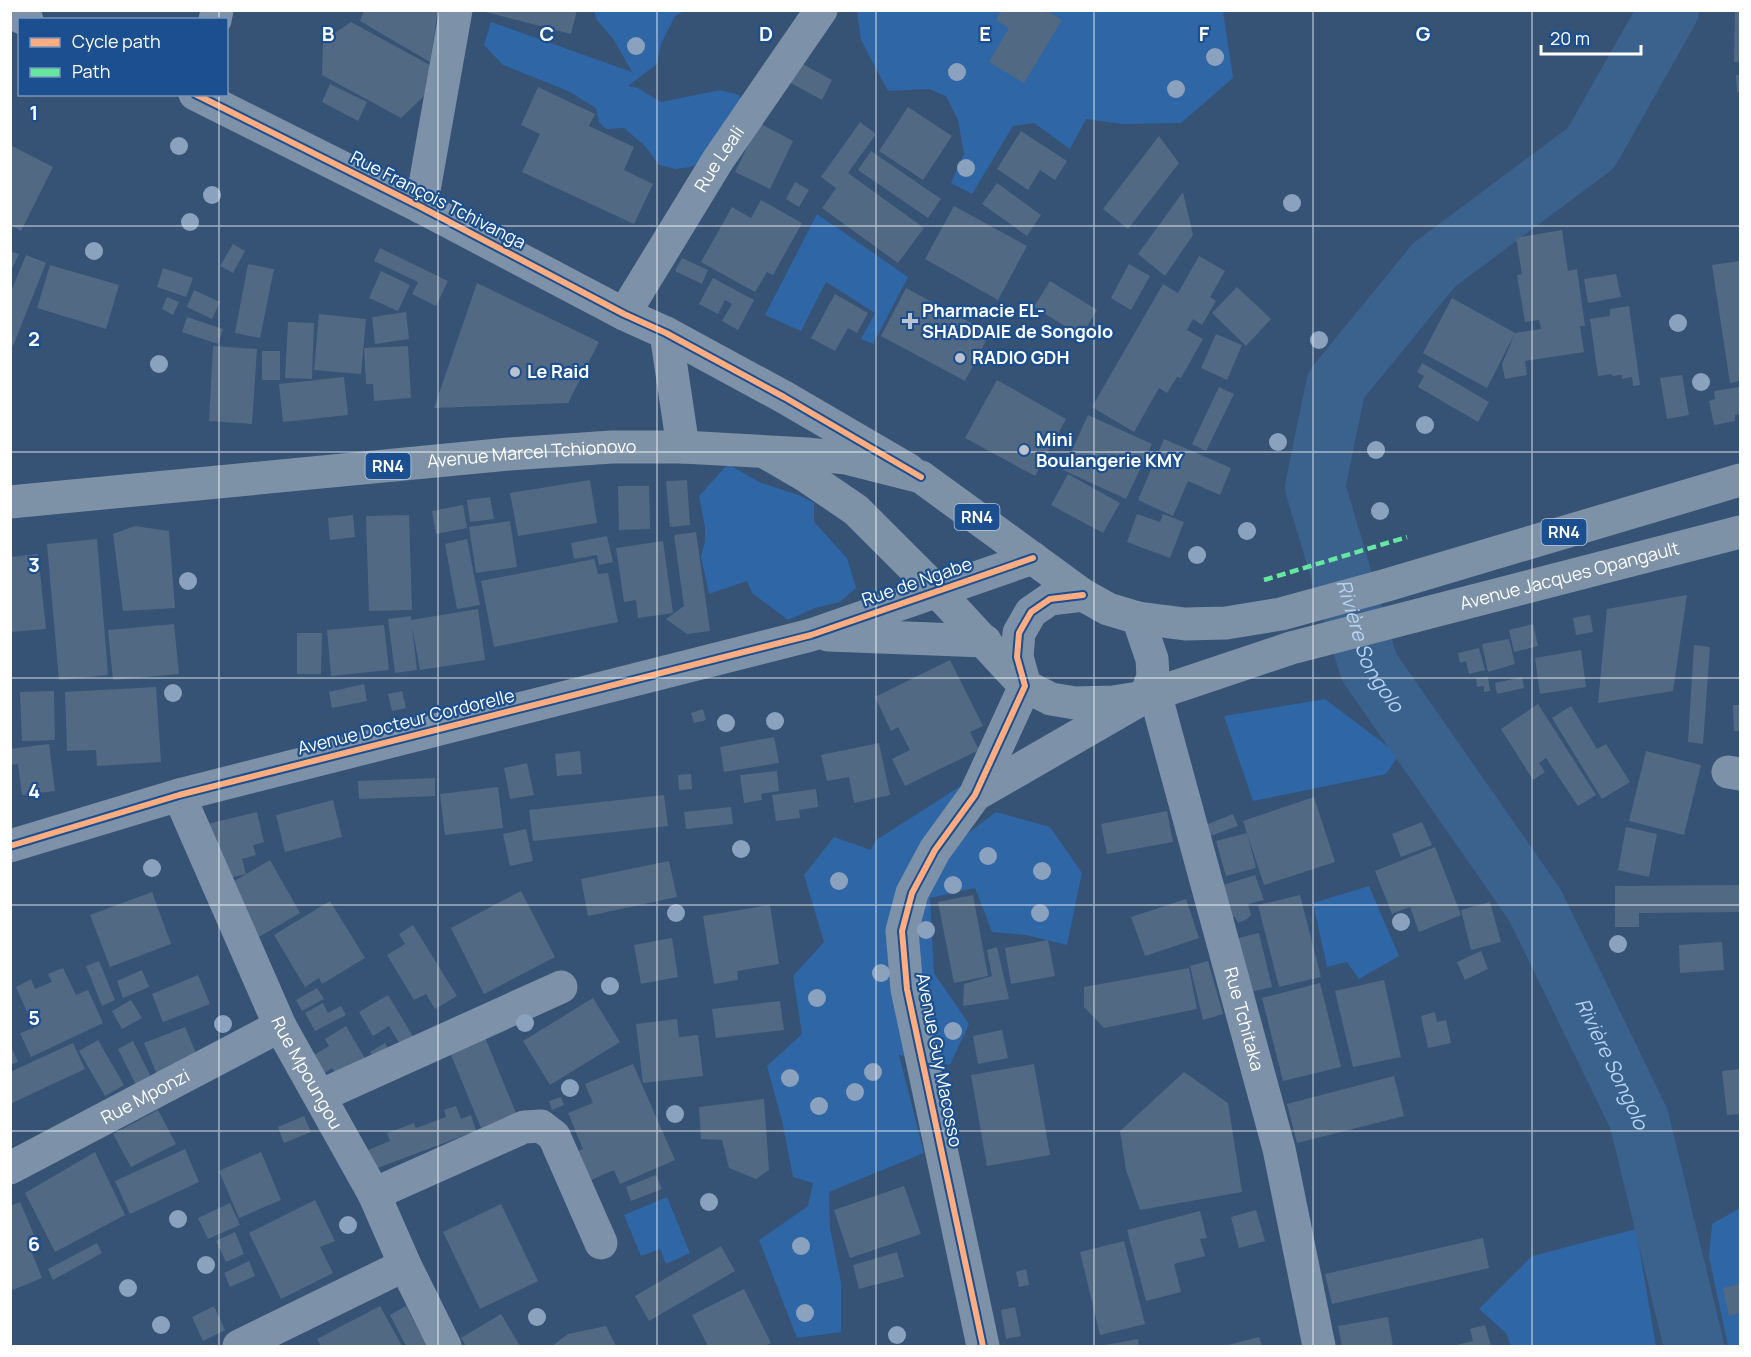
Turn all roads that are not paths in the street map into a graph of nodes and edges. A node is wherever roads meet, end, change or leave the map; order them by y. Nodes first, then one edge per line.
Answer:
1 (456, 10) edge
2 (821, 10) edge
3 (201, 96) edge
4 (421, 207) junction
5 (624, 314) junction
6 (666, 333) junction
7 (682, 447) junction
8 (765, 453) junction
9 (921, 477) junction
10 (1740, 480) edge
11 (10, 502) edge
12 (1740, 531) edge
13 (1033, 558) junction
14 (936, 591) junction
15 (1083, 595) junction
16 (1138, 618) junction
17 (811, 635) junction
18 (985, 641) junction
19 (1025, 687) junction
20 (1150, 695) junction
21 (179, 795) junction
22 (975, 795) junction
23 (10, 846) edge
24 (561, 987) dead end
25 (280, 1026) junction
26 (320, 1096) junction
27 (10, 1168) edge
28 (374, 1194) junction
29 (601, 1243) dead end
30 (405, 1265) junction
31 (240, 1347) edge
32 (445, 1347) edge
33 (983, 1347) edge
34 (1319, 1347) edge

1 - 4 street
2 - 5 street, Rue Leali
3 - 4 street, Rue François Tchivanga
4 - 5 street, Rue François Tchivanga
5 - 6 street, Rue François Tchivanga
6 - 7 street
6 - 9 street, Rue François Tchivanga
7 - 8 highway, Avenue Marcel Tchionovo / RN4
7 - 11 highway, Avenue Marcel Tchionovo / RN4
8 - 9 highway, RN4
8 - 14 highway, RN4
9 - 13 highway, RN4
10 - 16 highway, RN4
12 - 20 highway, Avenue Jacques Opangault / RN4
13 - 14 street, Rue de Ngabe
13 - 15 highway, RN4
14 - 17 street, Rue de Ngabe
14 - 18 highway
15 - 16 highway, RN4
15 - 19 street
16 - 20 street
17 - 18 street
17 - 21 street, Avenue Docteur Cordorelle
18 - 19 highway, RN4
19 - 20 highway, RN4
19 - 22 street
20 - 22 street
20 - 34 street, Rue Tchitaka
21 - 23 street, Avenue Docteur Cordorelle
21 - 25 street, Rue Mpoungou
22 - 33 street, Avenue Guy Macosso
24 - 26 street
25 - 26 street, Rue Mpoungou
25 - 27 street, Rue Mponzi
26 - 28 street, Rue Mpoungou
28 - 29 street
28 - 30 street, Rue Mpoungou
30 - 31 street
30 - 32 street, Rue Mpoungou

